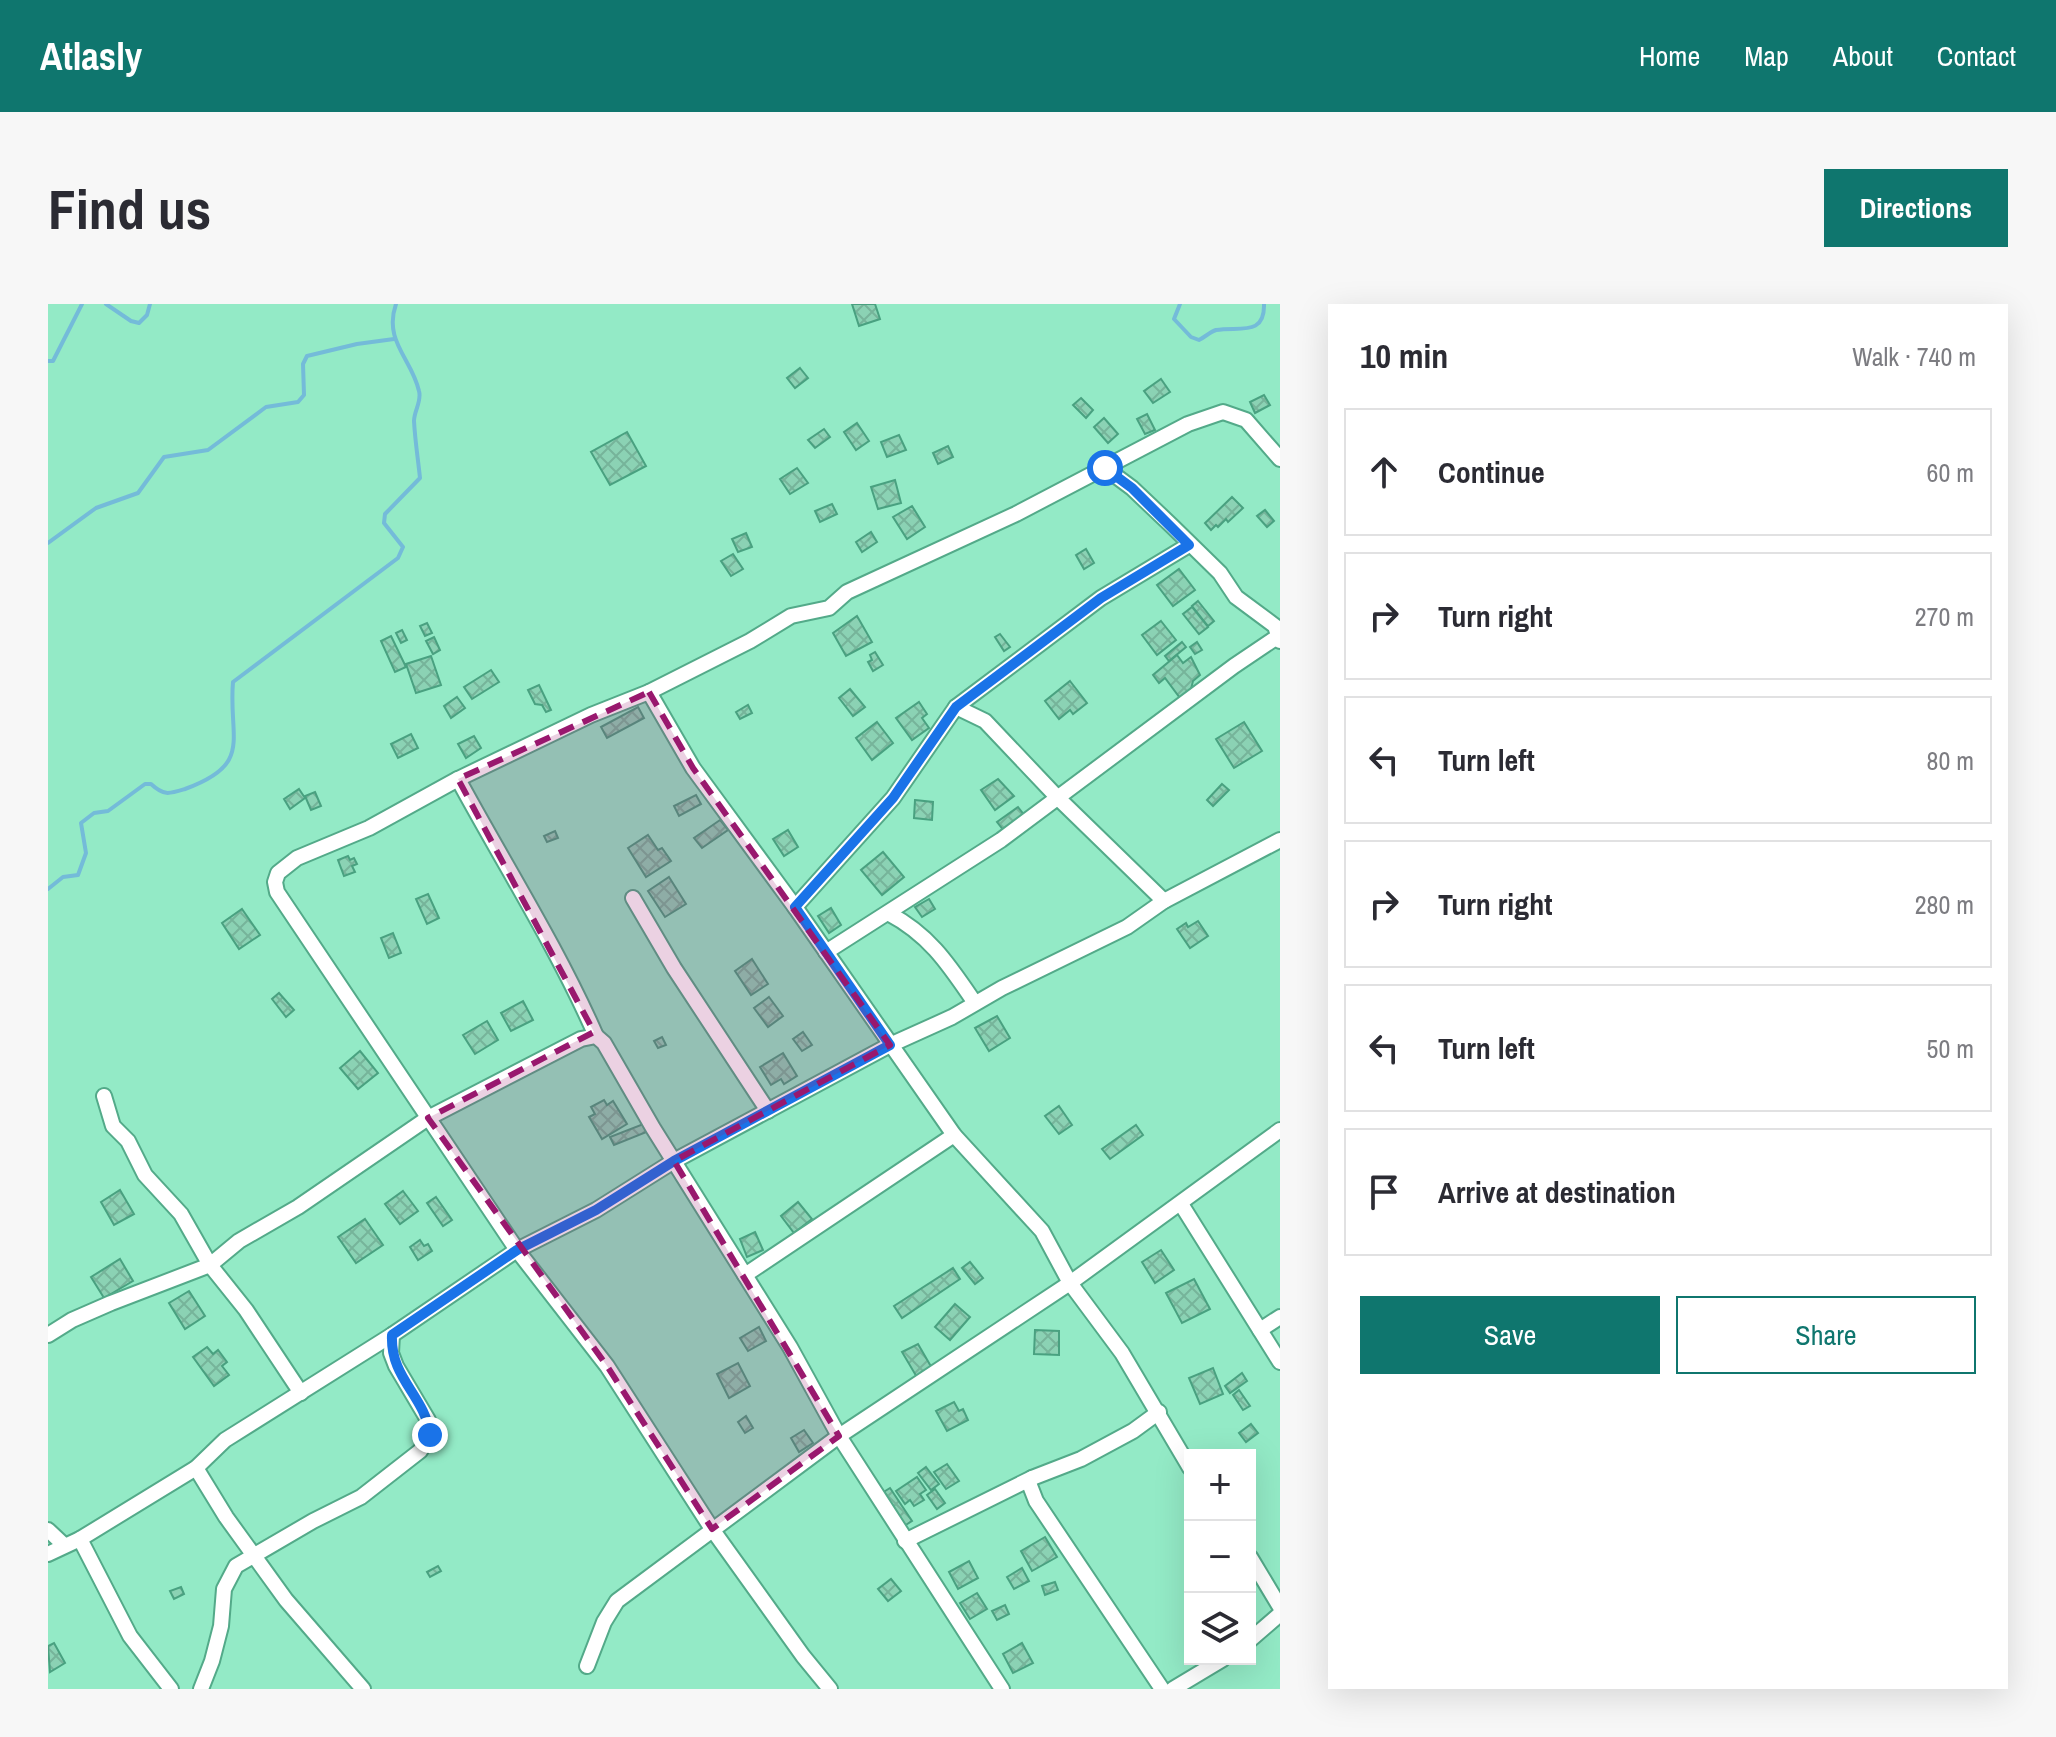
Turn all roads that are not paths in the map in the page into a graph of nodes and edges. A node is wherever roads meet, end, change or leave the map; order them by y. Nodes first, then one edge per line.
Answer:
1 (1280, 459) edge
2 (1105, 468) junction
3 (1189, 545) junction
4 (1279, 638) edge
5 (649, 692) junction
6 (956, 707) junction
7 (458, 779) junction
8 (1057, 797) junction
9 (1280, 840) edge
10 (633, 898) dead end
11 (1164, 901) junction
12 (795, 907) junction
13 (888, 913) junction
14 (826, 952) junction
15 (975, 1003) junction
16 (596, 1036) junction
17 (890, 1045) junction
18 (104, 1096) dead end
19 (768, 1111) junction
20 (428, 1118) junction
21 (1280, 1130) edge
22 (954, 1135) junction
23 (674, 1161) junction
24 (1181, 1204) junction
25 (517, 1250) junction
26 (210, 1265) junction
27 (745, 1275) junction
28 (1070, 1283) junction
29 (1280, 1317) edge
30 (1260, 1330) junction
31 (48, 1335) edge
32 (392, 1335) junction
33 (1280, 1362) edge
34 (301, 1393) junction
35 (1159, 1412) junction
36 (839, 1436) junction
37 (1184, 1457) edge
38 (196, 1468) junction
39 (1032, 1478) junction
40 (712, 1529) junction
41 (48, 1530) edge
42 (80, 1539) junction
43 (905, 1541) junction
44 (64, 1545) junction
45 (48, 1554) edge
46 (255, 1556) junction
47 (1256, 1567) edge
48 (1280, 1607) edge
49 (1280, 1614) edge
50 (1256, 1635) edge
51 (1213, 1665) edge
52 (587, 1666) dead end
53 (171, 1689) edge
54 (201, 1689) edge
55 (363, 1689) edge
56 (830, 1689) edge
57 (1002, 1689) edge
58 (1162, 1689) edge
59 (1173, 1689) edge

1 - 2 street
2 - 3 street
2 - 5 street
3 - 4 street
3 - 6 street
4 - 8 street
5 - 7 street
5 - 12 street
6 - 8 street
6 - 12 street
7 - 16 street
7 - 20 street
8 - 11 street
8 - 13 street
9 - 11 street
10 - 19 street
11 - 15 street
12 - 14 street
13 - 14 street
13 - 15 street
14 - 17 street
15 - 17 street
16 - 20 street
16 - 23 street
17 - 19 street
17 - 22 street
18 - 26 street
19 - 23 street
20 - 25 street
20 - 26 street
21 - 24 street
22 - 27 street
22 - 28 street
23 - 25 street
23 - 27 street
24 - 28 street
24 - 30 street
25 - 32 street
25 - 40 street
26 - 31 street
26 - 34 street
27 - 36 street
28 - 35 street
28 - 36 street
29 - 30 street
30 - 33 street
32 - 34 street
32 - 46 street
34 - 38 street
35 - 37 street
35 - 39 street
36 - 40 street
36 - 43 street
38 - 42 street
38 - 46 street
39 - 43 street
39 - 58 street
40 - 52 street
40 - 56 street
41 - 44 street
42 - 44 street
42 - 53 street
43 - 57 street
44 - 45 street
46 - 54 street
46 - 55 street
47 - 48 street
49 - 50 street
51 - 59 street

